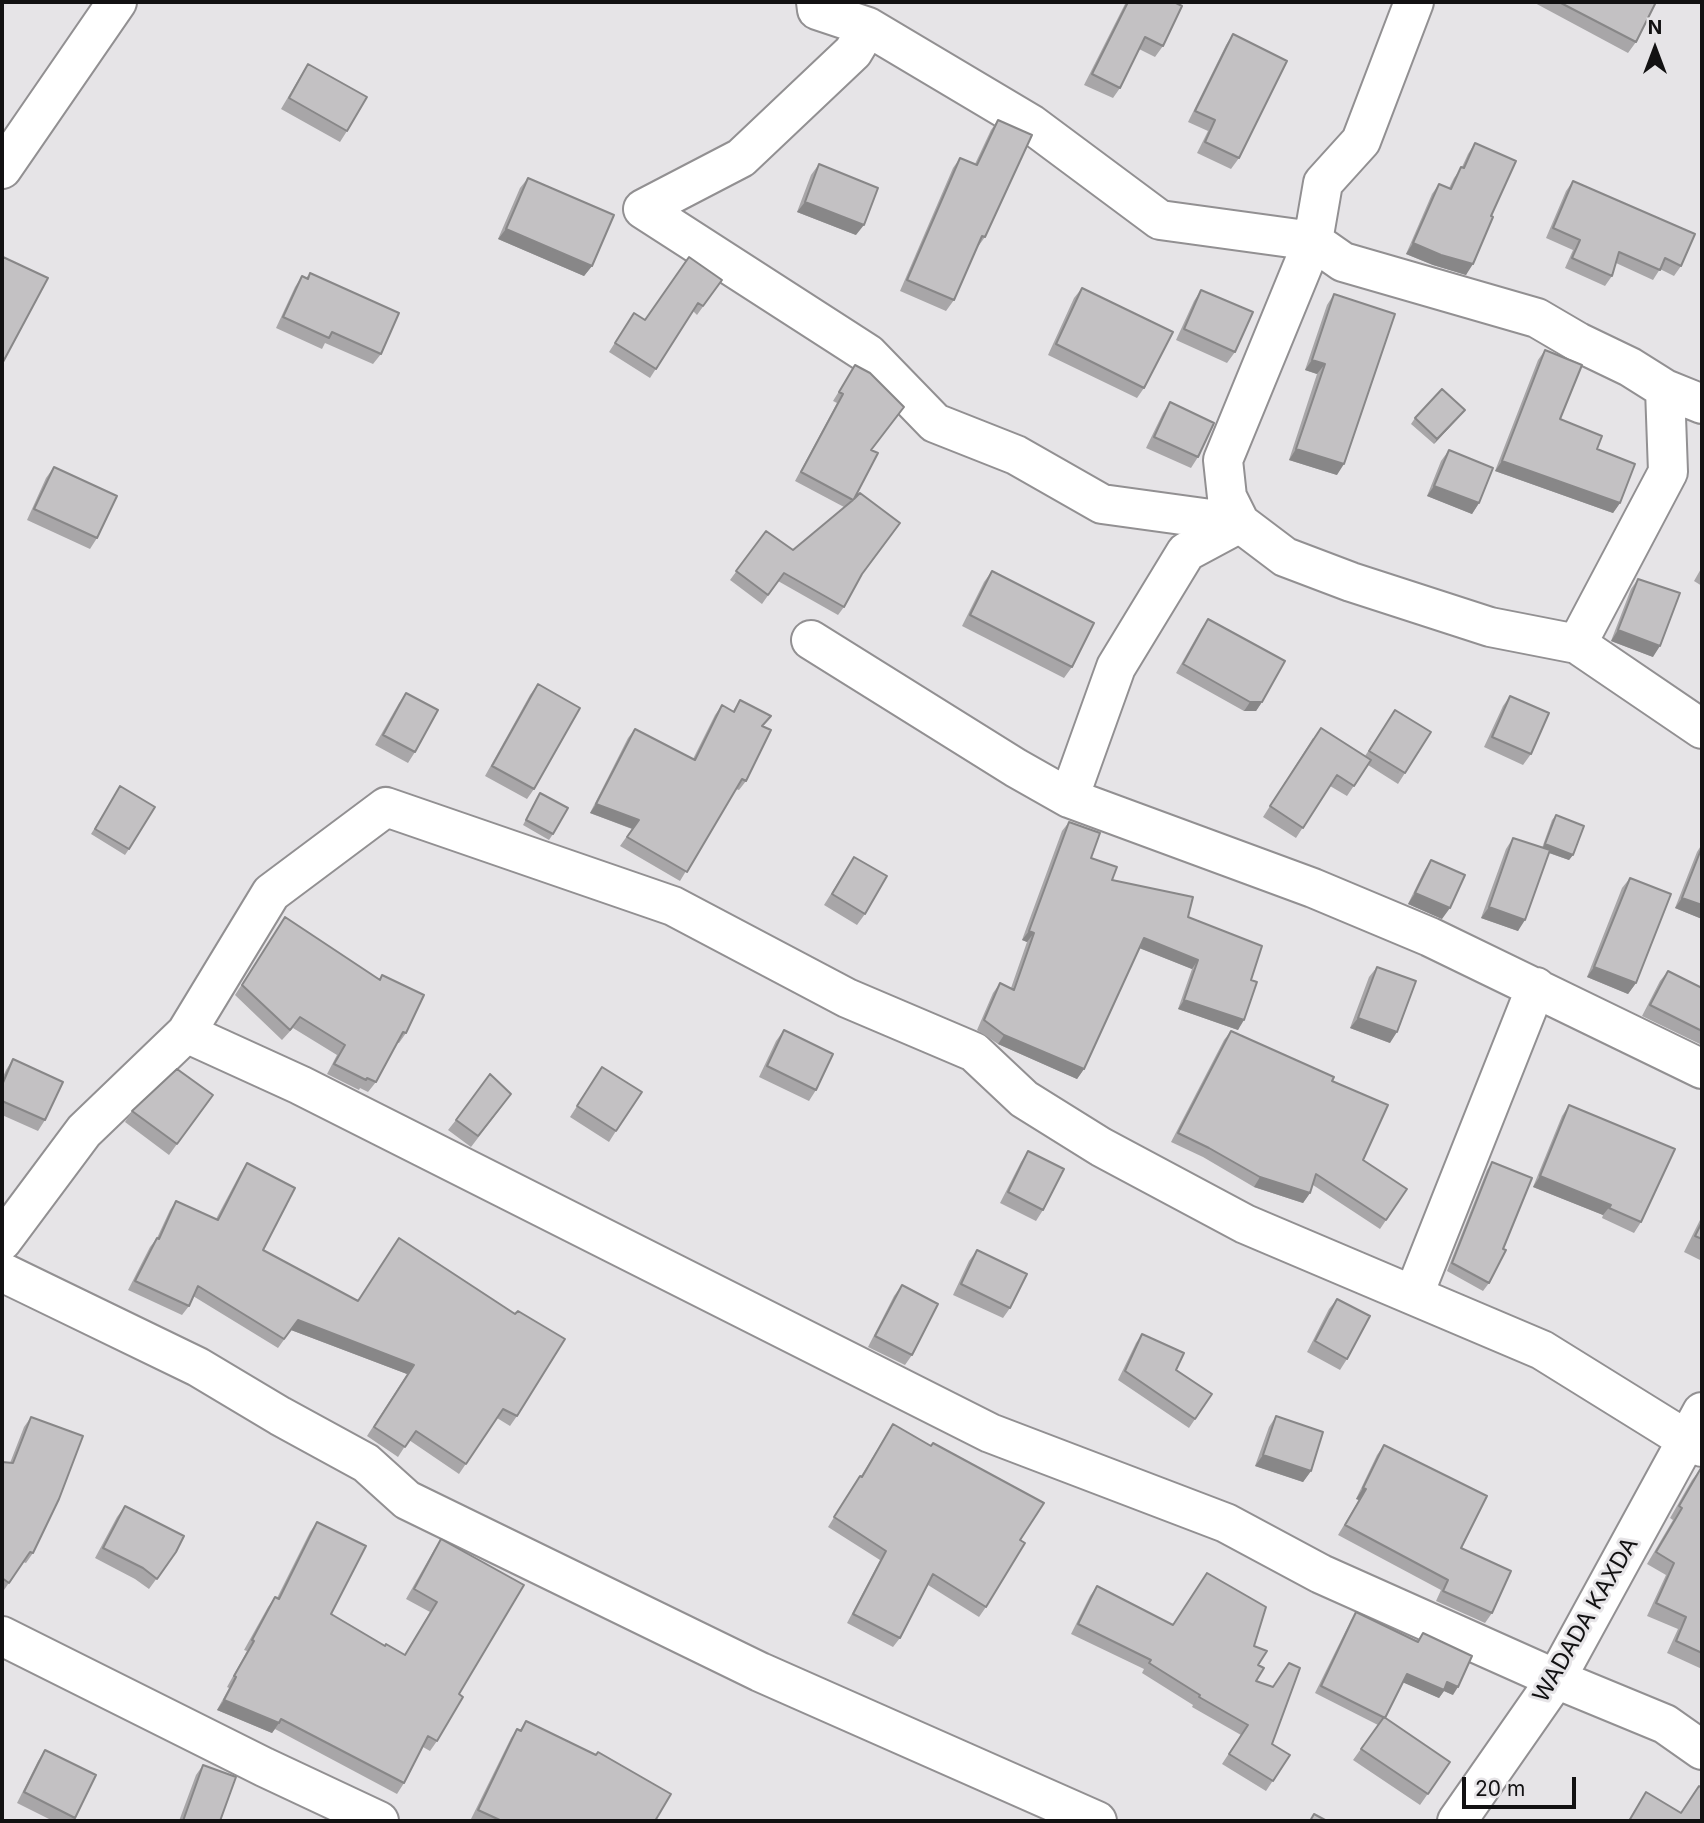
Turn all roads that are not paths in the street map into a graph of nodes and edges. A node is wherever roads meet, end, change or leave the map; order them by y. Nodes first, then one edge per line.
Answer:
1 (117, 2) edge
2 (816, 2) edge
3 (1414, 2) edge
4 (868, 27) junction
5 (2, 169) edge
6 (1313, 240) junction
7 (1665, 389) junction
8 (1702, 404) edge
9 (1240, 523) junction
10 (811, 640) dead end
11 (1577, 644) junction
12 (1702, 729) edge
13 (1069, 798) junction
14 (1536, 988) junction
15 (186, 1033) junction
16 (1702, 1069) edge
17 (2, 1241) edge
18 (2, 1272) edge
19 (1414, 1294) junction
20 (1697, 1433) edge
21 (2, 1636) edge
22 (1556, 1679) junction
23 (1702, 1750) edge
24 (379, 1821) edge
25 (1097, 1821) edge
26 (1457, 1821) edge

1 - 5 street
2 - 4 street
3 - 6 street
4 - 6 street
4 - 9 street
6 - 7 street
6 - 9 street
7 - 8 street
7 - 11 street
9 - 11 street
9 - 13 street
10 - 13 street
11 - 12 street
13 - 14 street
14 - 16 street
14 - 19 street
15 - 17 street
15 - 19 street
15 - 22 street
18 - 25 street
19 - 20 street
20 - 22 street, WADADA KAXDA
21 - 24 street
22 - 23 street
22 - 26 street, WADADA KAXDA

